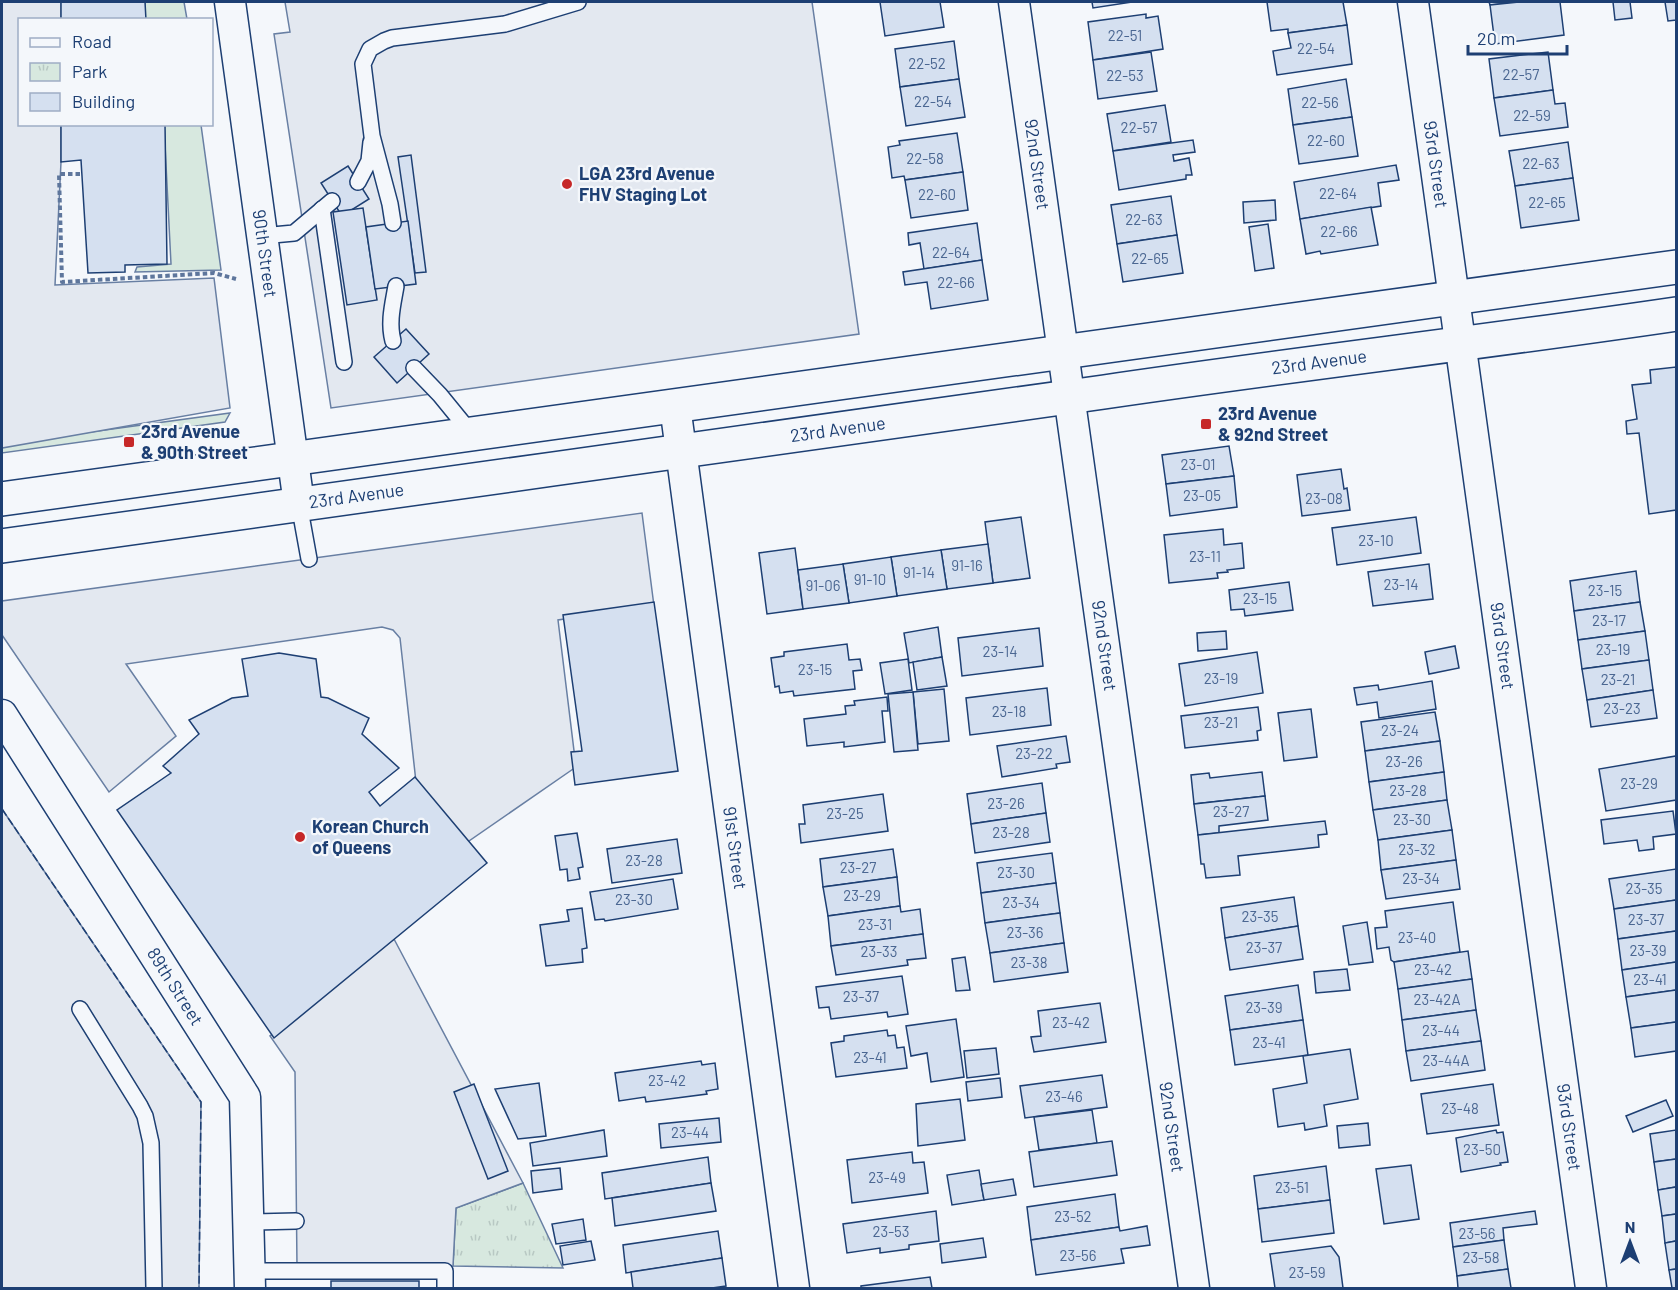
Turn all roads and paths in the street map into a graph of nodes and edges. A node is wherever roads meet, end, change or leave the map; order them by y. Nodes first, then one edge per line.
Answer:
1 (230, 2) edge
2 (578, 2) edge
3 (1014, 2) edge
4 (1413, 2) edge
5 (372, 136) junction
6 (80, 174) dead end
7 (358, 182) dead end
8 (393, 223) dead end
9 (262, 236) junction
10 (1677, 267) edge
11 (396, 286) dead end
12 (269, 288) junction
13 (1453, 298) junction
14 (1677, 314) edge
15 (393, 341) dead end
16 (1459, 344) junction
17 (1063, 353) junction
18 (344, 362) dead end
19 (414, 368) dead end
20 (1070, 397) junction
21 (675, 406) junction
22 (473, 435) junction
23 (682, 452) junction
24 (292, 459) junction
25 (2, 500) edge
26 (299, 504) junction
27 (2, 546) edge
28 (309, 559) dead end
29 (2, 715) edge
30 (80, 1009) dead end
31 (296, 1221) dead end
32 (250, 1222) junction
33 (250, 1280) edge
34 (154, 1288) edge
35 (445, 1288) edge
36 (794, 1288) edge
37 (1194, 1288) edge
38 (1591, 1288) edge

1 - 9 street, 90th Street
2 - 5 lane
3 - 17 street, 92nd Street
4 - 13 street, 93rd Street
5 - 7 lane
5 - 8 lane
6 - 12 path
9 - 12 street, 90th Street
9 - 18 lane
10 - 13 street
11 - 15 lane
12 - 24 street, 90th Street
13 - 16 street, 93rd Street
13 - 17 street
14 - 16 street, 23rd Avenue
16 - 20 street, 23rd Avenue
16 - 38 street, 93rd Street
17 - 20 street, 92nd Street
17 - 21 street
19 - 22 lane
20 - 23 street, 23rd Avenue
20 - 37 street, 92nd Street
21 - 22 street
21 - 23 street, 91st Street
22 - 24 street
23 - 26 street, 23rd Avenue
23 - 36 street, 91st Street
24 - 25 street
24 - 26 street, 90th Street
26 - 27 street, 23rd Avenue
26 - 28 lane
29 - 32 street, 89th Street
30 - 34 lane
31 - 32 lane
32 - 33 street, 89th Street
33 - 35 lane

